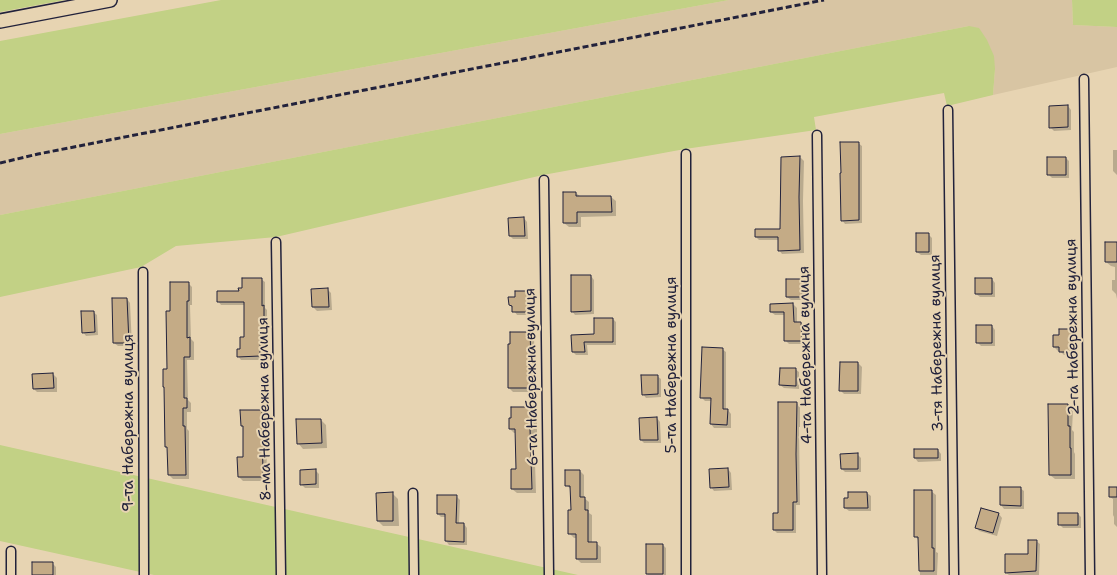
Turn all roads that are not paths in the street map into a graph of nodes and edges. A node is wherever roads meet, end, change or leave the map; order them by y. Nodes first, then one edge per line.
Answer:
1 (110, 0) edge
2 (0, 21) edge
3 (1084, 79) dead end
4 (948, 110) dead end
5 (817, 135) dead end
6 (686, 154) dead end
7 (544, 180) dead end
8 (276, 242) dead end
9 (143, 272) dead end
10 (413, 493) dead end
11 (11, 551) dead end
12 (12, 575) edge
13 (144, 575) edge
14 (281, 575) edge
15 (414, 575) edge
16 (549, 575) edge
17 (686, 575) edge
18 (822, 575) edge
19 (954, 575) edge
20 (1090, 575) edge

1 - 2 main road
3 - 20 street, 2-га Набережна вулиця
4 - 19 street, 3-тя Набережна вулиця
5 - 18 street, 4-та Набережна вулиця
6 - 17 street, 5-та Набережна вулиця
7 - 16 street, 6-та Набережна вулиця
8 - 14 street, 8-ма Набережна вулиця
9 - 13 street, 9-та Набережна вулиця
10 - 15 street
11 - 12 street

